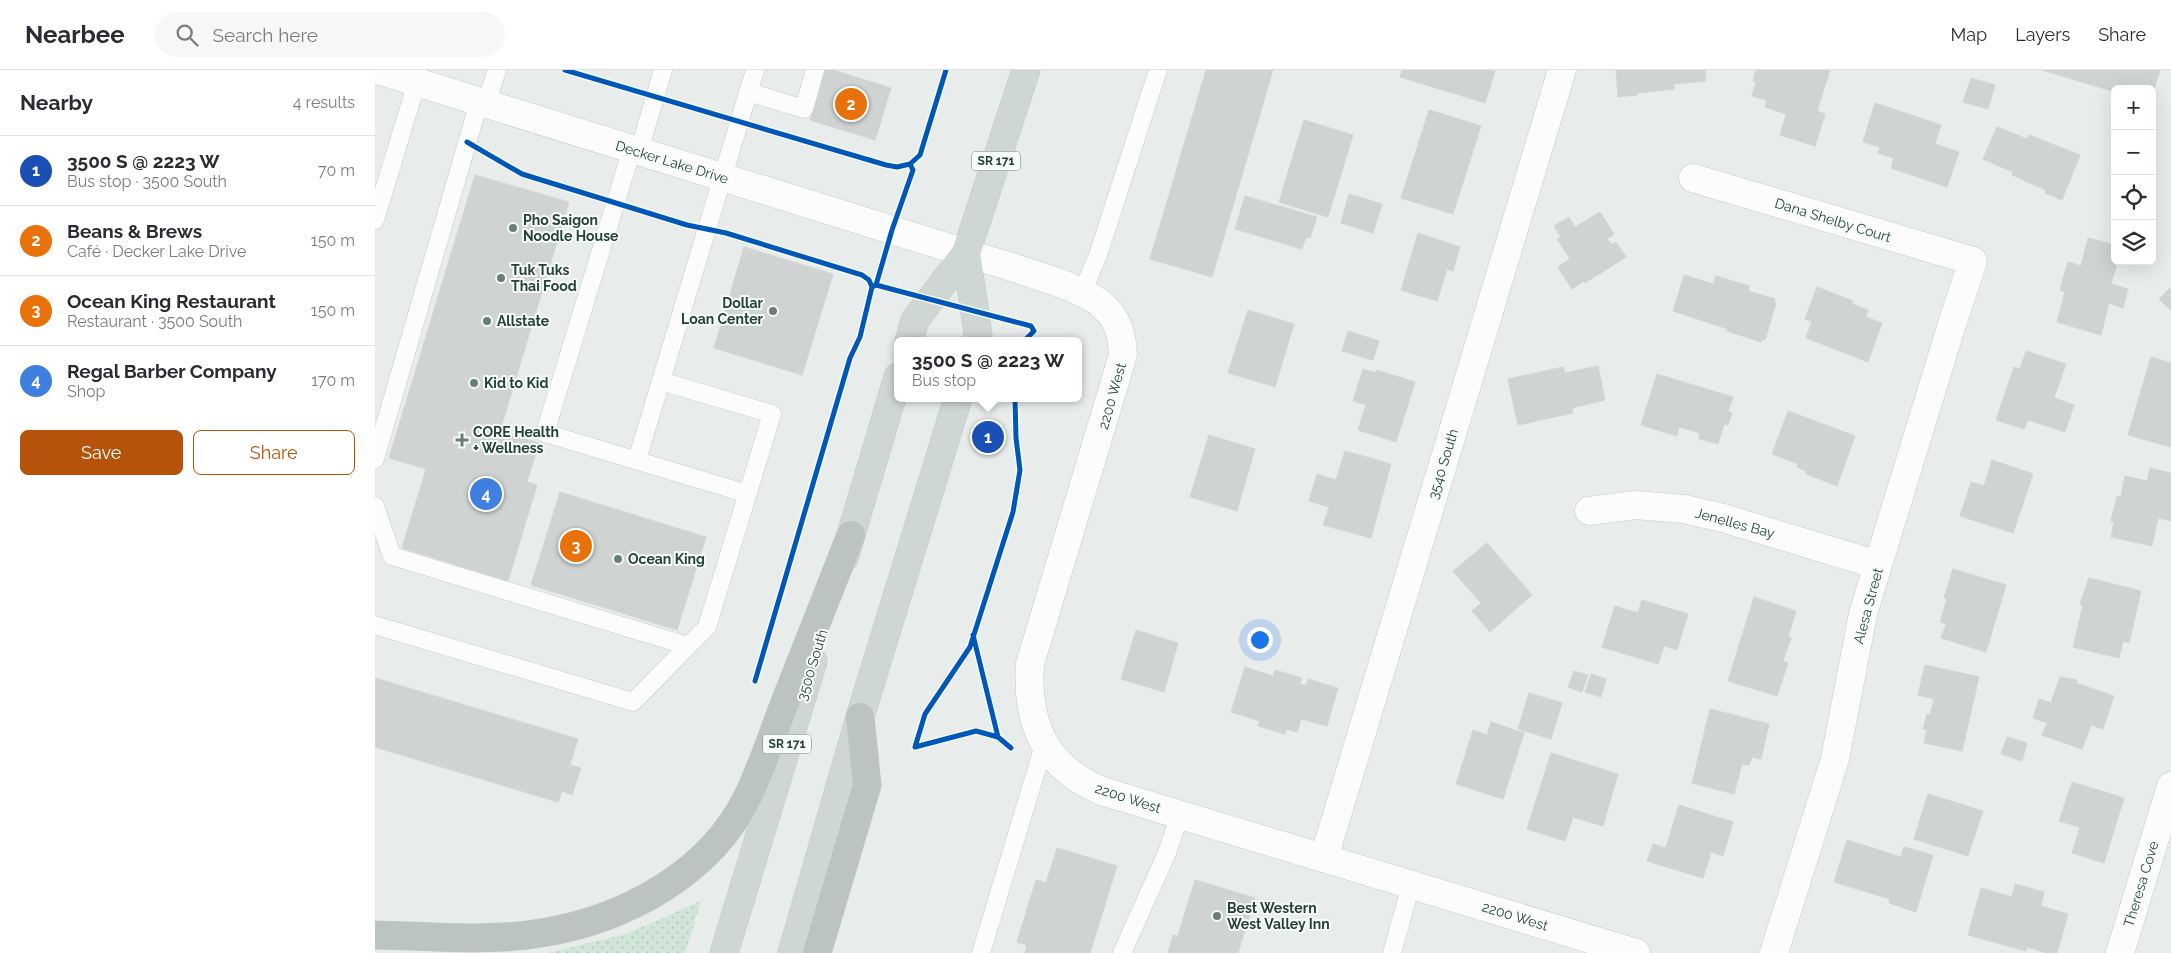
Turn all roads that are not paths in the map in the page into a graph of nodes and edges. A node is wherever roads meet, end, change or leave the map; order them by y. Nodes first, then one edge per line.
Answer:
1 (378, 70) edge
2 (497, 70) edge
3 (663, 70) edge
4 (755, 70) edge
5 (815, 70) edge
6 (1026, 70) edge
7 (1158, 70) edge
8 (1562, 70) edge
9 (417, 82) junction
10 (748, 92) junction
11 (483, 103) junction
12 (636, 150) junction
13 (722, 177) junction
14 (1693, 178) dead end
15 (375, 220) edge
16 (966, 253) junction
17 (1973, 262) joint
18 (1082, 293) junction
19 (910, 337) edge
20 (977, 337) edge
21 (661, 381) junction
22 (894, 391) edge
23 (957, 402) edge
24 (375, 459) edge
25 (637, 460) junction
26 (748, 494) junction
27 (375, 506) edge
28 (1589, 512) dead end
29 (851, 536) junction
30 (1878, 565) junction
31 (375, 625) edge
32 (688, 646) junction
33 (860, 717) junction
34 (1045, 746) junction
35 (2171, 786) edge
36 (1180, 814) junction
37 (1323, 858) junction
38 (1411, 885) junction
39 (375, 935) edge
40 (1630, 952) edge
41 (724, 953) edge
42 (792, 953) edge
43 (817, 953) edge
44 (981, 953) edge
45 (1123, 953) edge
46 (1392, 953) edge
47 (1775, 953) edge
48 (2120, 953) edge

1 - 9 street, Decker Lake Drive
2 - 11 lane
3 - 12 lane
4 - 10 lane
5 - 10 lane
6 - 16 main road, SR 171
7 - 18 lane
8 - 37 street, 3540 South
9 - 11 street, Decker Lake Drive
9 - 15 lane
10 - 13 lane
11 - 12 street, Decker Lake Drive
11 - 24 lane
12 - 13 street, Decker Lake Drive
12 - 25 lane
13 - 16 street, Decker Lake Drive
13 - 21 lane
14 - 17 street, Dana Shelby Court
16 - 18 street, 2200 West
16 - 19 main road, SR 171
16 - 20 main road, SR 171
17 - 30 street, Alesa Street
18 - 34 street, 2200 West
21 - 25 lane
21 - 26 lane
22 - 29 main road, 3500 South / SR 171
23 - 33 main road
25 - 26 lane
26 - 32 lane
27 - 32 lane
28 - 30 street, Jenelles Bay
29 - 39 highway
29 - 41 main road, 3500 South / SR 171
30 - 47 street, Alesa Street
31 - 32 lane
33 - 42 main road
33 - 43 highway
34 - 36 street, 2200 West
34 - 44 lane
35 - 48 street, Theresa Cove
36 - 37 street, 2200 West
36 - 45 lane
37 - 38 street, 2200 West
38 - 40 street, 2200 West
38 - 46 lane

